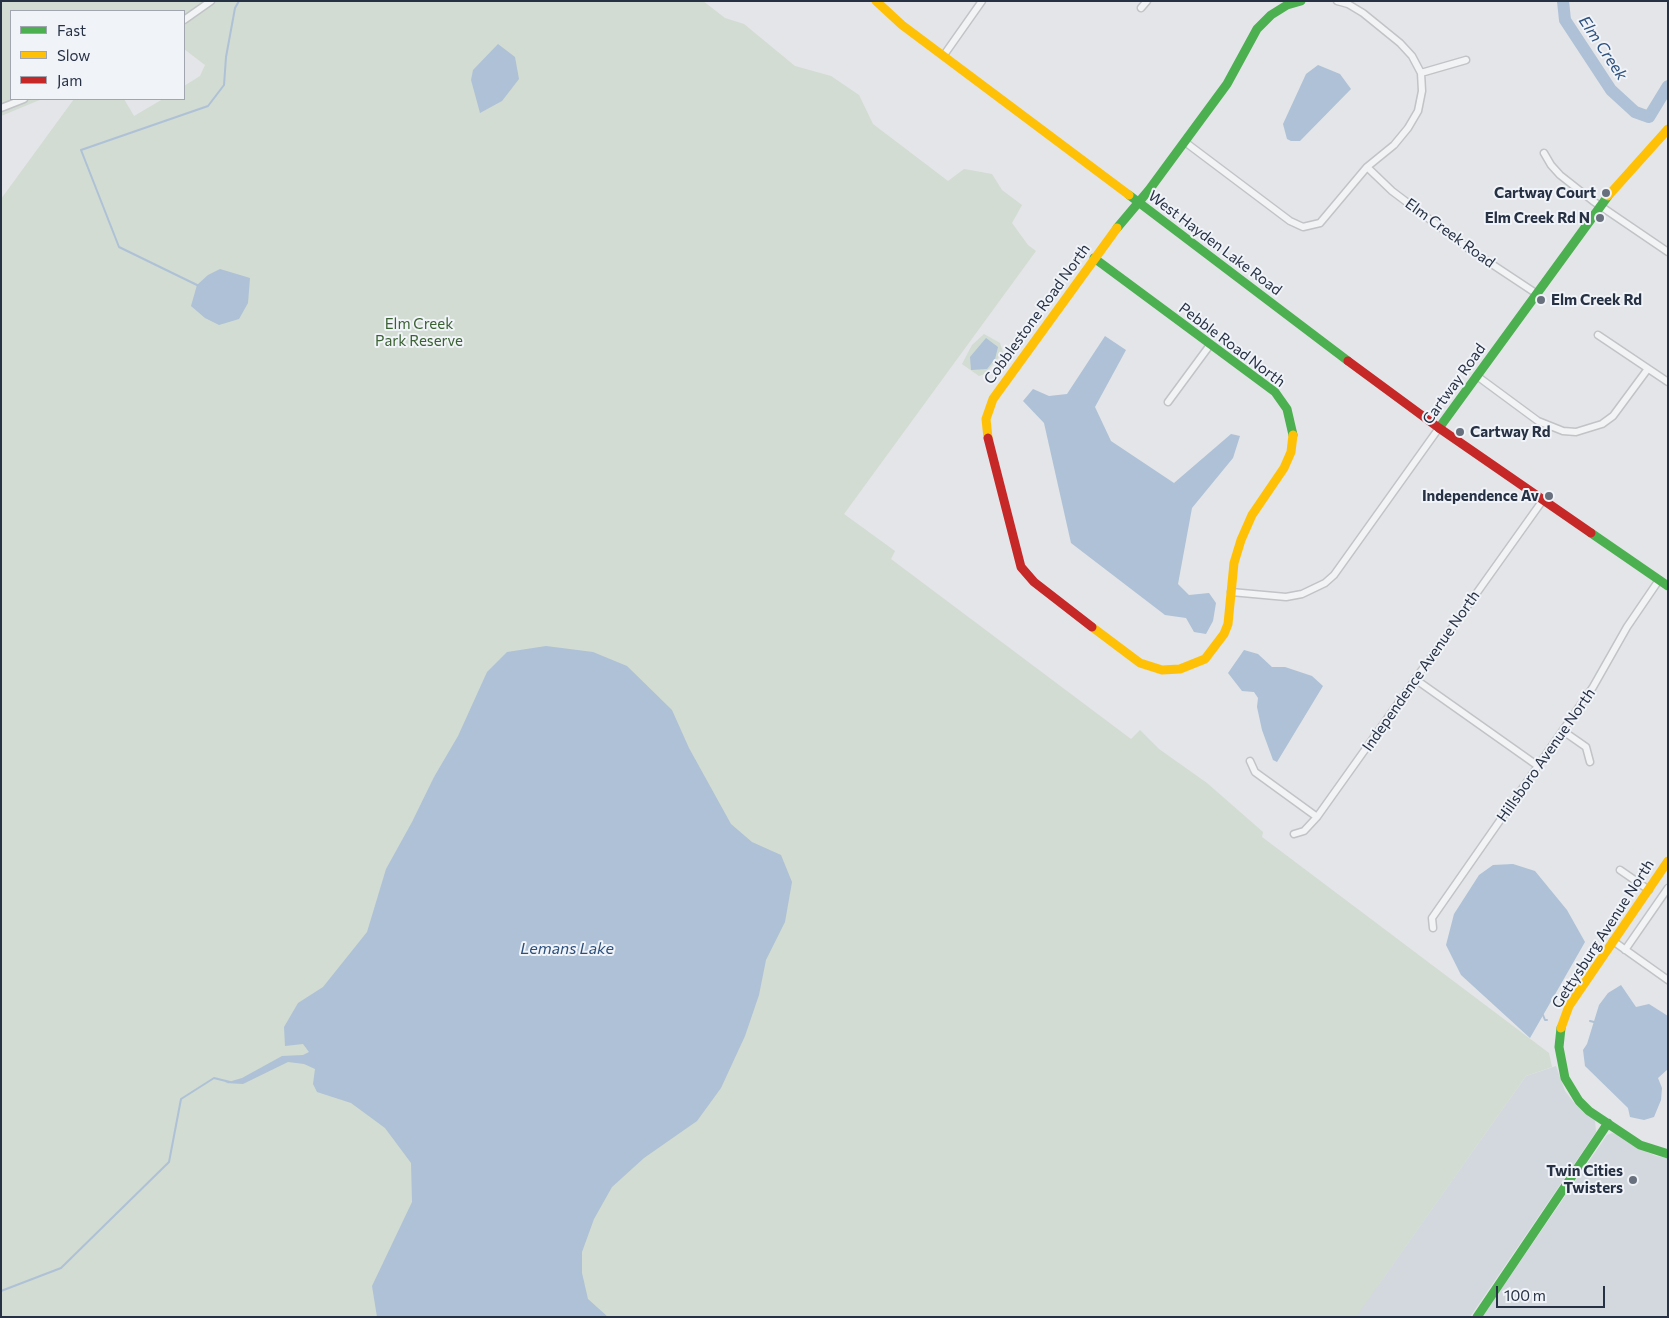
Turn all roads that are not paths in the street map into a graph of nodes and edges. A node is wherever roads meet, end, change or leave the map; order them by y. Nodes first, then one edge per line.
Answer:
1 (211, 1) edge
2 (876, 1) edge
3 (982, 1) edge
4 (1147, 1) edge
5 (1301, 1) edge
6 (1337, 1) edge
7 (1141, 8) dead end
8 (185, 19) edge
9 (944, 55) junction
10 (1466, 60) dead end
11 (1421, 73) junction
12 (21, 100) edge
13 (1, 108) edge
14 (1668, 129) edge
15 (1185, 142) junction
16 (1544, 153) dead end
17 (1367, 167) junction
18 (1139, 202) junction
19 (1601, 206) junction
20 (1668, 252) edge
21 (1094, 258) junction
22 (1538, 294) junction
23 (1598, 335) dead end
24 (1210, 345) junction
25 (1647, 370) junction
26 (1477, 376) junction
27 (1668, 382) edge
28 (1168, 402) dead end
29 (1439, 428) junction
30 (1543, 500) junction
31 (1659, 580) junction
32 (1668, 586) edge
33 (1231, 592) junction
34 (1415, 679) junction
35 (1563, 731) junction
36 (1250, 761) dead end
37 (1590, 762) dead end
38 (1538, 766) junction
39 (1318, 817) junction
40 (1294, 834) dead end
41 (1668, 862) edge
42 (1620, 870) dead end
43 (1668, 888) edge
44 (1649, 890) junction
45 (1433, 928) dead end
46 (1614, 941) junction
47 (1625, 950) junction
48 (1668, 980) edge
49 (1608, 1123) junction
50 (1668, 1154) edge
51 (1477, 1317) edge

1 - 8 street
2 - 9 street, West Hayden Lake Road
3 - 9 street
4 - 7 street
5 - 15 street, Cobblestone Road North
6 - 11 street
9 - 18 street, West Hayden Lake Road
10 - 11 street
11 - 17 street
12 - 13 street
14 - 19 street, Cartway Road
15 - 17 street
15 - 18 street, Cobblestone Road North
16 - 19 street
17 - 22 street, Elm Creek Road
18 - 21 street, Cobblestone Road North
18 - 29 street, West Hayden Lake Road
19 - 20 street
19 - 22 street, Cartway Road
21 - 24 street, Pebble Road North
21 - 33 street, Cobblestone Road North
22 - 26 street, Cartway Road
23 - 25 street
24 - 28 street
24 - 33 street, Pebble Road North
25 - 26 street
25 - 27 street
26 - 29 street, Cartway Road
29 - 30 street, West Hayden Lake Road
29 - 33 street, Cartway Road
30 - 31 street, West Hayden Lake Road
30 - 34 street, Independence Avenue North
31 - 32 street, West Hayden Lake Road
31 - 35 street, Hillsboro Avenue North
34 - 38 street
34 - 39 street, Independence Avenue North
35 - 37 street
35 - 38 street, Hillsboro Avenue North
36 - 39 street
38 - 45 street, Hillsboro Avenue North
39 - 40 street, Independence Avenue North
41 - 44 street, Gettysburg Avenue North
42 - 44 street
43 - 47 street
44 - 46 street, Gettysburg Avenue North
46 - 47 street
46 - 49 street, Gettysburg Avenue North
47 - 48 street
49 - 50 street, Gettysburg Avenue North
49 - 51 street

